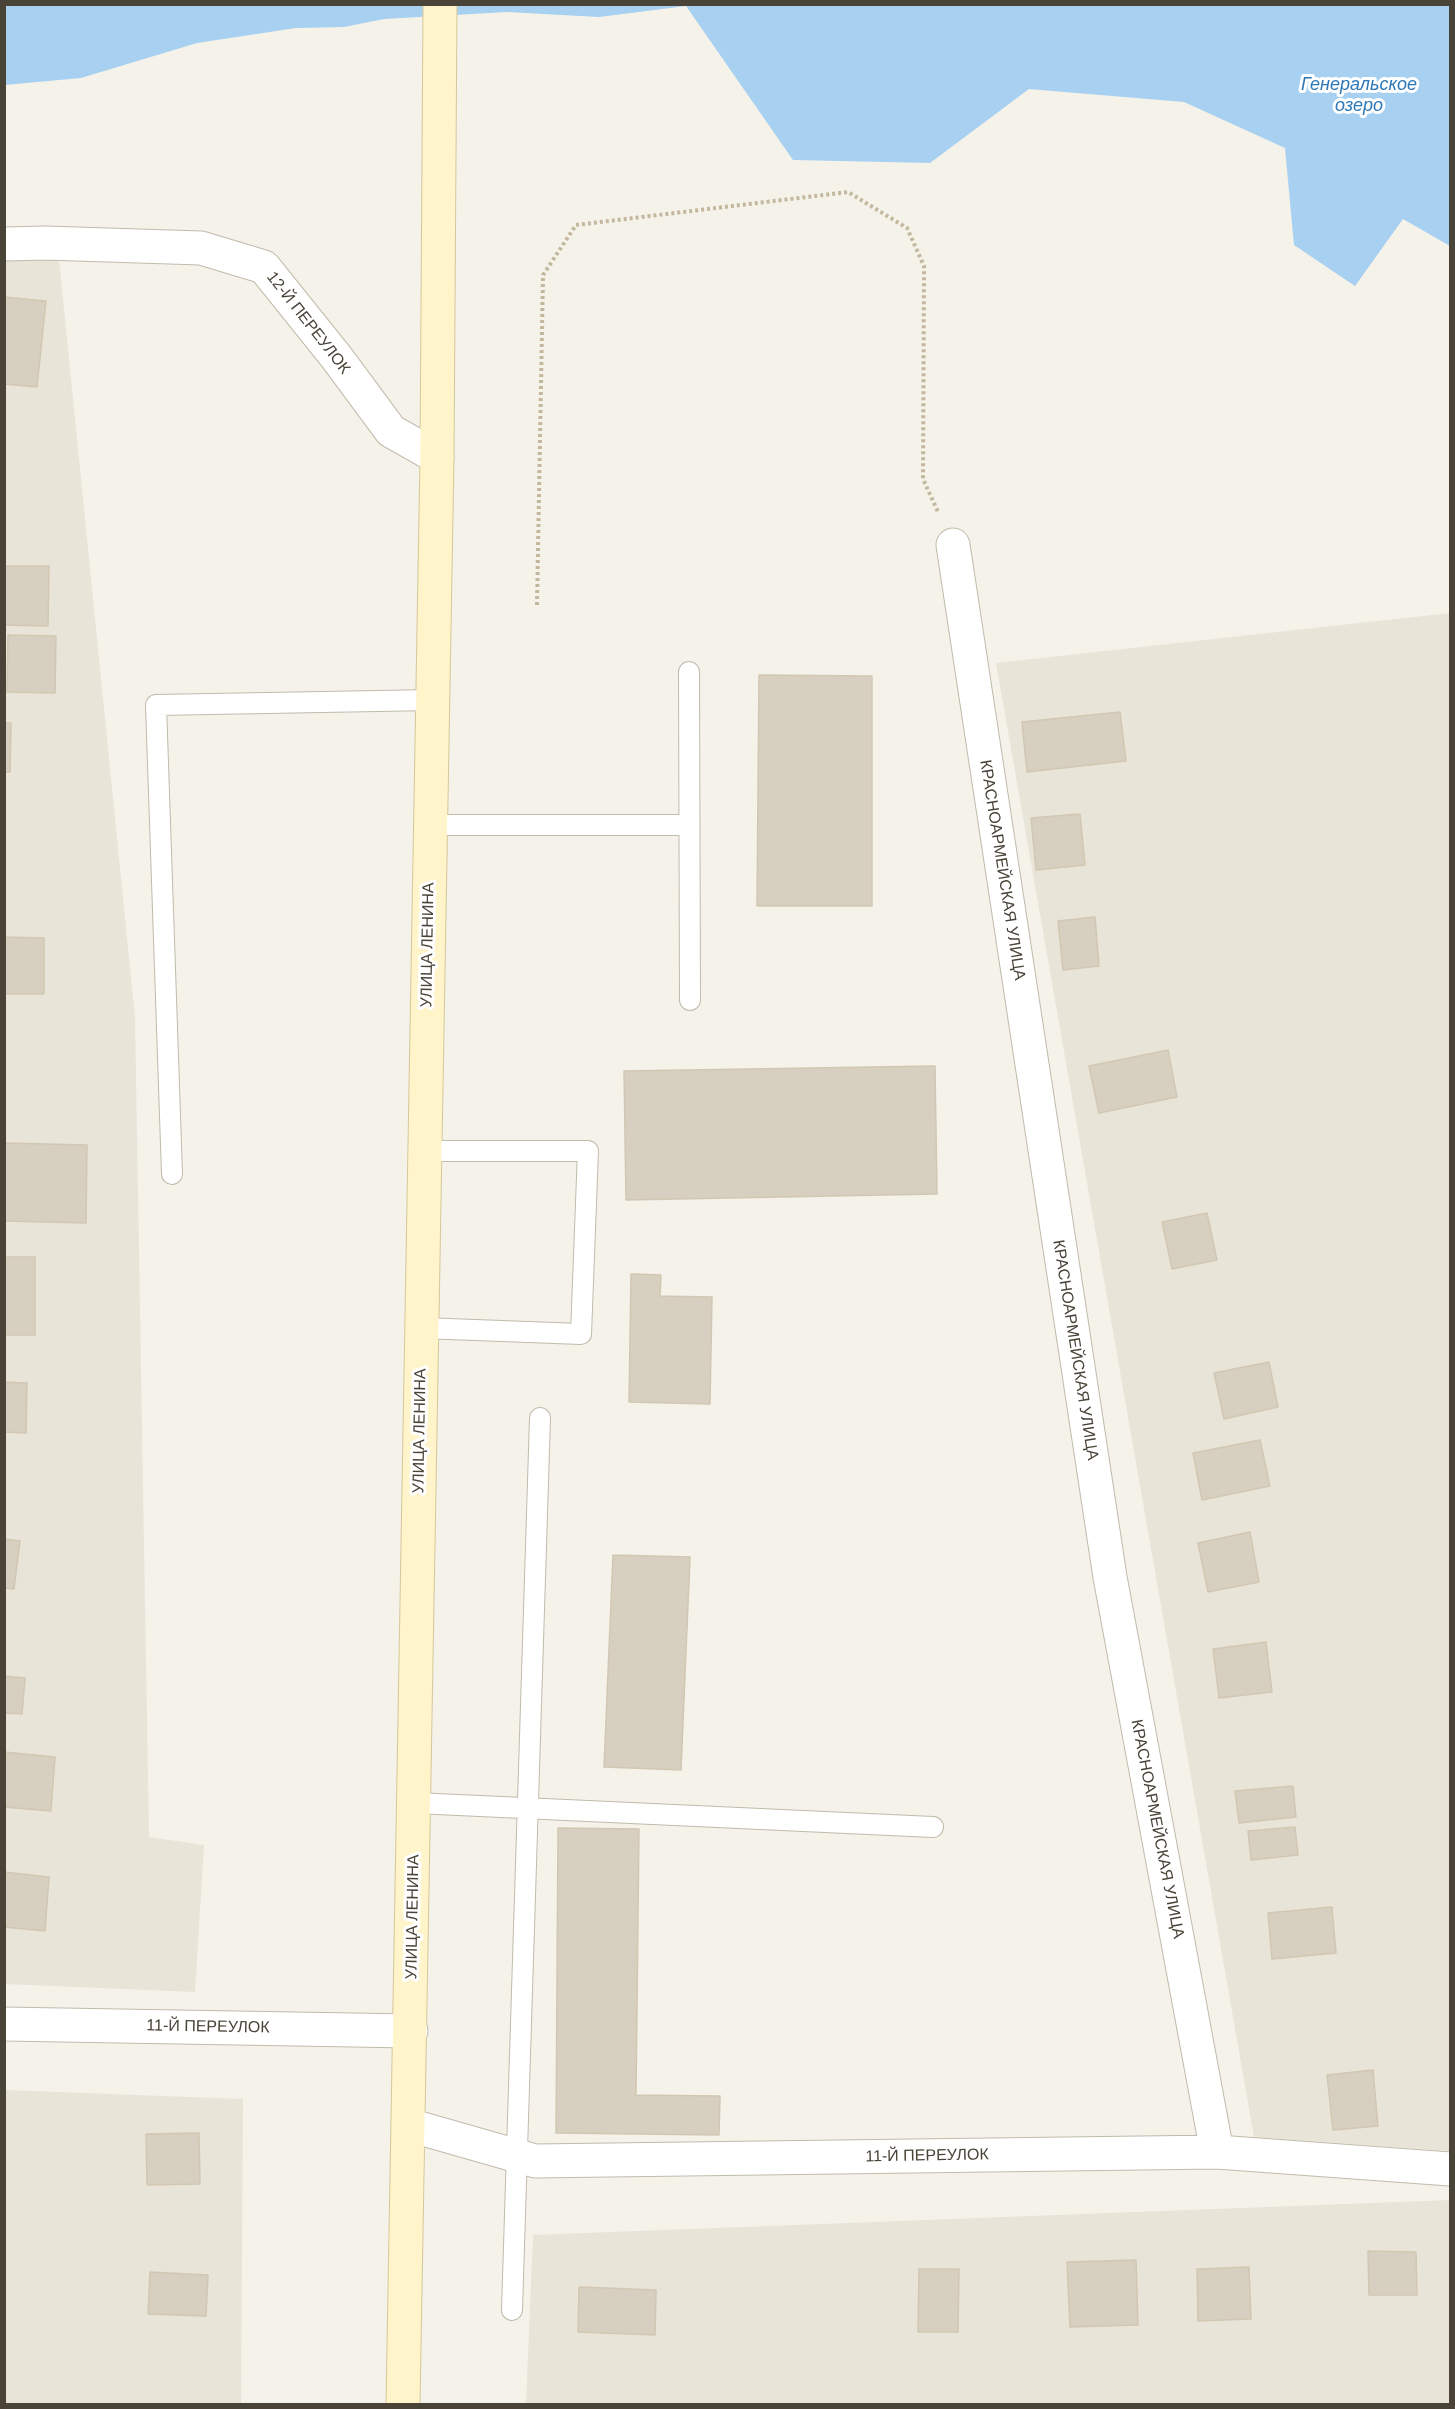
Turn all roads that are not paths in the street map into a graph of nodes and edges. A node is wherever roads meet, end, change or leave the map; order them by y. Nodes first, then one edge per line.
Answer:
1 (440, 4) edge
2 (4, 244) edge
3 (437, 457) junction
4 (953, 545) road end
5 (689, 672) dead end
6 (433, 700) junction
7 (430, 825) junction
8 (689, 825) junction
9 (690, 1000) dead end
10 (425, 1151) junction
11 (172, 1174) dead end
12 (422, 1328) junction
13 (540, 1418) dead end
14 (415, 1803) junction
15 (528, 1809) junction
16 (933, 1827) dead end
17 (4, 2024) edge
18 (411, 2031) junction
19 (409, 2125) junction
20 (1217, 2152) junction
21 (517, 2156) junction
22 (1450, 2169) edge
23 (512, 2310) dead end
24 (403, 2404) edge

1 - 3 street, УЛИЦА ЛЕНИНА
2 - 3 street, 12-Й ПЕРЕУЛОК
3 - 6 street, УЛИЦА ЛЕНИНА
4 - 20 street, КРАСНОАРМЕЙСКАЯ УЛИЦА
5 - 8 lane
6 - 7 street, УЛИЦА ЛЕНИНА
6 - 11 lane
7 - 8 lane
7 - 10 street, УЛИЦА ЛЕНИНА
8 - 9 lane
10 - 12 street, УЛИЦА ЛЕНИНА
10 - 12 lane
12 - 14 street, УЛИЦА ЛЕНИНА
13 - 15 lane
14 - 15 lane
14 - 18 street, УЛИЦА ЛЕНИНА
15 - 16 lane
15 - 21 lane
17 - 18 street, 11-Й ПЕРЕУЛОК
18 - 19 street, УЛИЦА ЛЕНИНА
19 - 21 street, 11-Й ПЕРЕУЛОК
19 - 24 street, УЛИЦА ЛЕНИНА
20 - 21 street, 11-Й ПЕРЕУЛОК
20 - 22 street, 11-Й ПЕРЕУЛОК
21 - 23 lane

